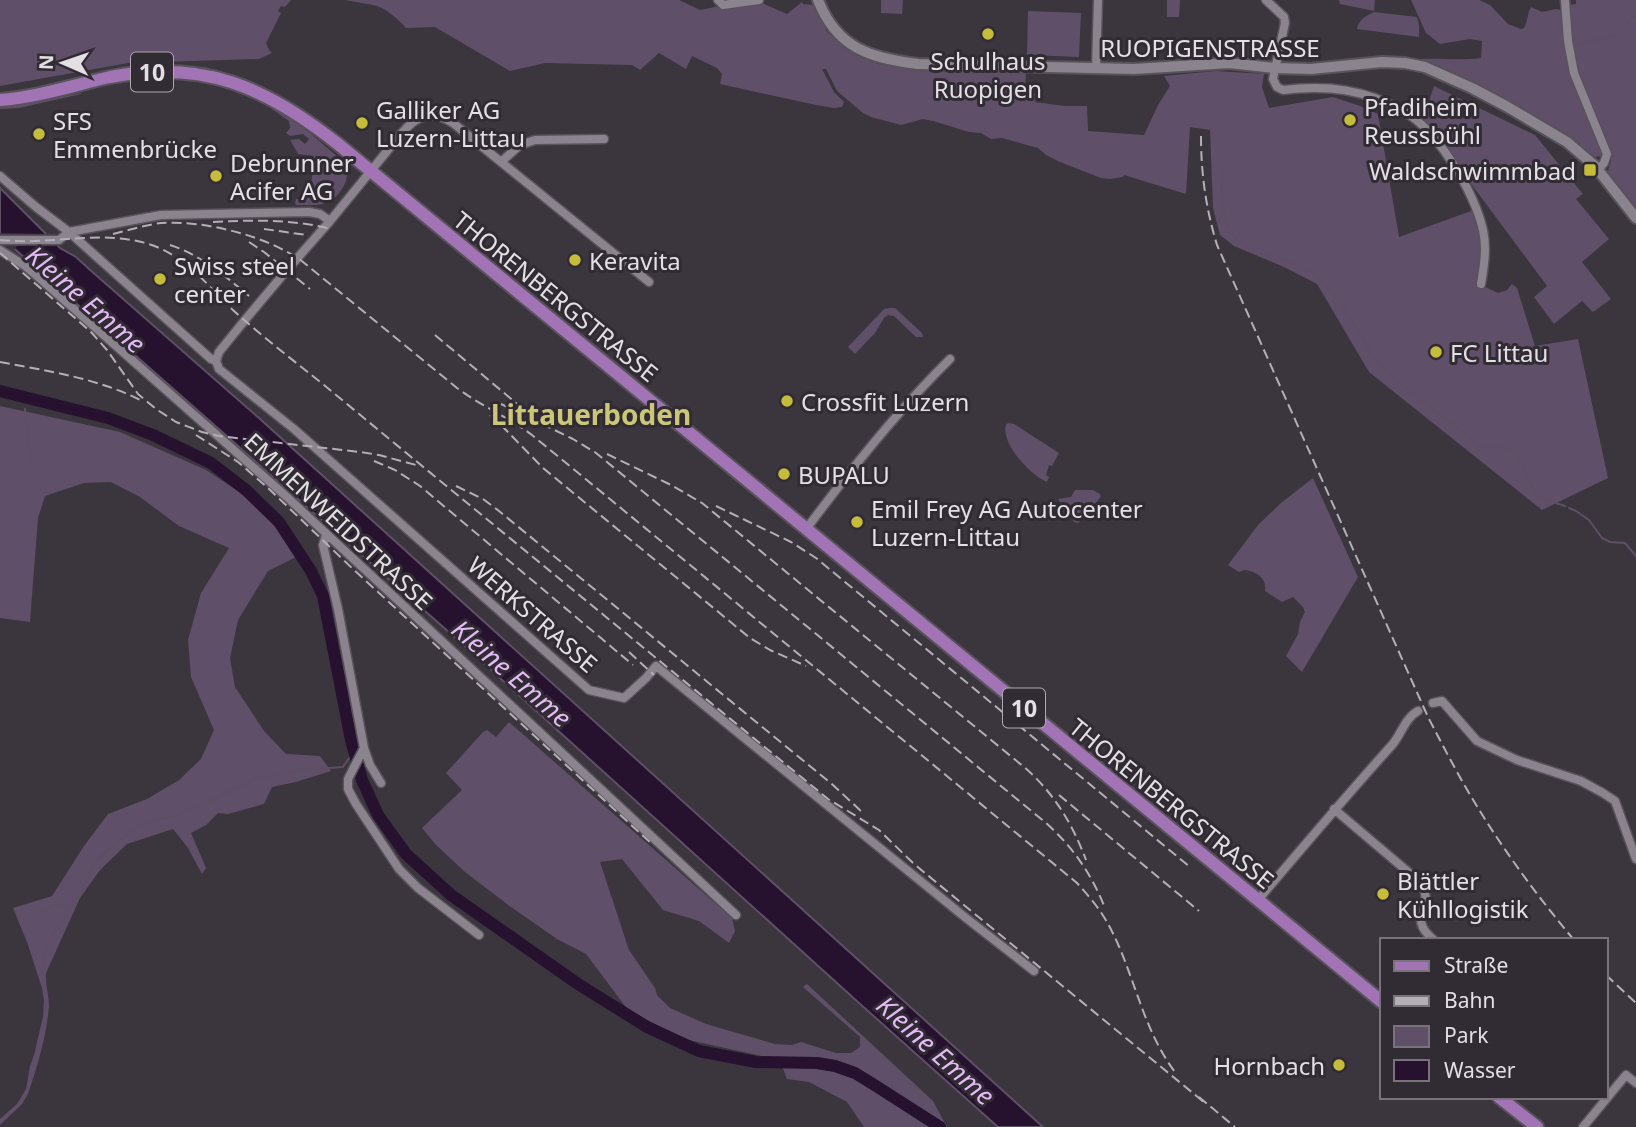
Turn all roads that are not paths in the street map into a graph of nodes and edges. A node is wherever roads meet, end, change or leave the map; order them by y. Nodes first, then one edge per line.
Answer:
1 (718, 0) edge
2 (760, 0) edge
3 (818, 0) edge
4 (1098, 0) edge
5 (1266, 0) edge
6 (1565, 0) edge
7 (1275, 68) junction
8 (1096, 69) junction
9 (0, 100) edge
10 (604, 139) dead end
11 (501, 162) junction
12 (1598, 170) junction
13 (370, 171) junction
14 (0, 176) edge
15 (1636, 218) edge
16 (330, 221) junction
17 (69, 232) junction
18 (2, 240) edge
19 (0, 250) edge
20 (649, 282) dead end
21 (1481, 284) dead end
22 (950, 359) dead end
23 (216, 360) junction
24 (807, 528) junction
25 (326, 535) junction
26 (1433, 703) dead end
27 (1418, 711) dead end
28 (363, 750) junction
29 (381, 783) dead end
30 (1334, 809) junction
31 (1636, 859) edge
32 (1258, 900) junction
33 (736, 915) dead end
34 (479, 935) dead end
35 (1432, 938) edge
36 (1034, 971) dead end
37 (1380, 1000) edge
38 (1636, 1083) edge
39 (1608, 1097) edge
40 (1502, 1099) edge
41 (1606, 1099) edge
42 (1537, 1127) edge
43 (1583, 1127) edge

1 - 2 street
3 - 8 street, RUOPIGENSTRASSE
4 - 8 street
5 - 7 street
6 - 12 street
7 - 8 street, RUOPIGENSTRASSE
7 - 12 street, RUOPIGENSTRASSE
7 - 21 street
9 - 13 main road, THORENBERGSTRASSE / 10
10 - 11 street
11 - 13 street
11 - 20 street
12 - 15 street, RUOPIGENSTRASSE
13 - 16 street
13 - 24 main road, THORENBERGSTRASSE / 10
14 - 17 street, WERKSTRASSE
16 - 17 street
16 - 23 street
17 - 18 street
17 - 23 street, WERKSTRASSE
19 - 25 street, EMMENWEIDSTRASSE
22 - 24 street
23 - 36 street, WERKSTRASSE
24 - 32 main road, THORENBERGSTRASSE / 10
25 - 28 street
25 - 33 street, EMMENWEIDSTRASSE
26 - 31 street
27 - 30 street
28 - 29 street
28 - 34 street
30 - 32 street
30 - 35 street
32 - 37 main road, THORENBERGSTRASSE / 10
38 - 39 street
40 - 42 main road
41 - 43 street

